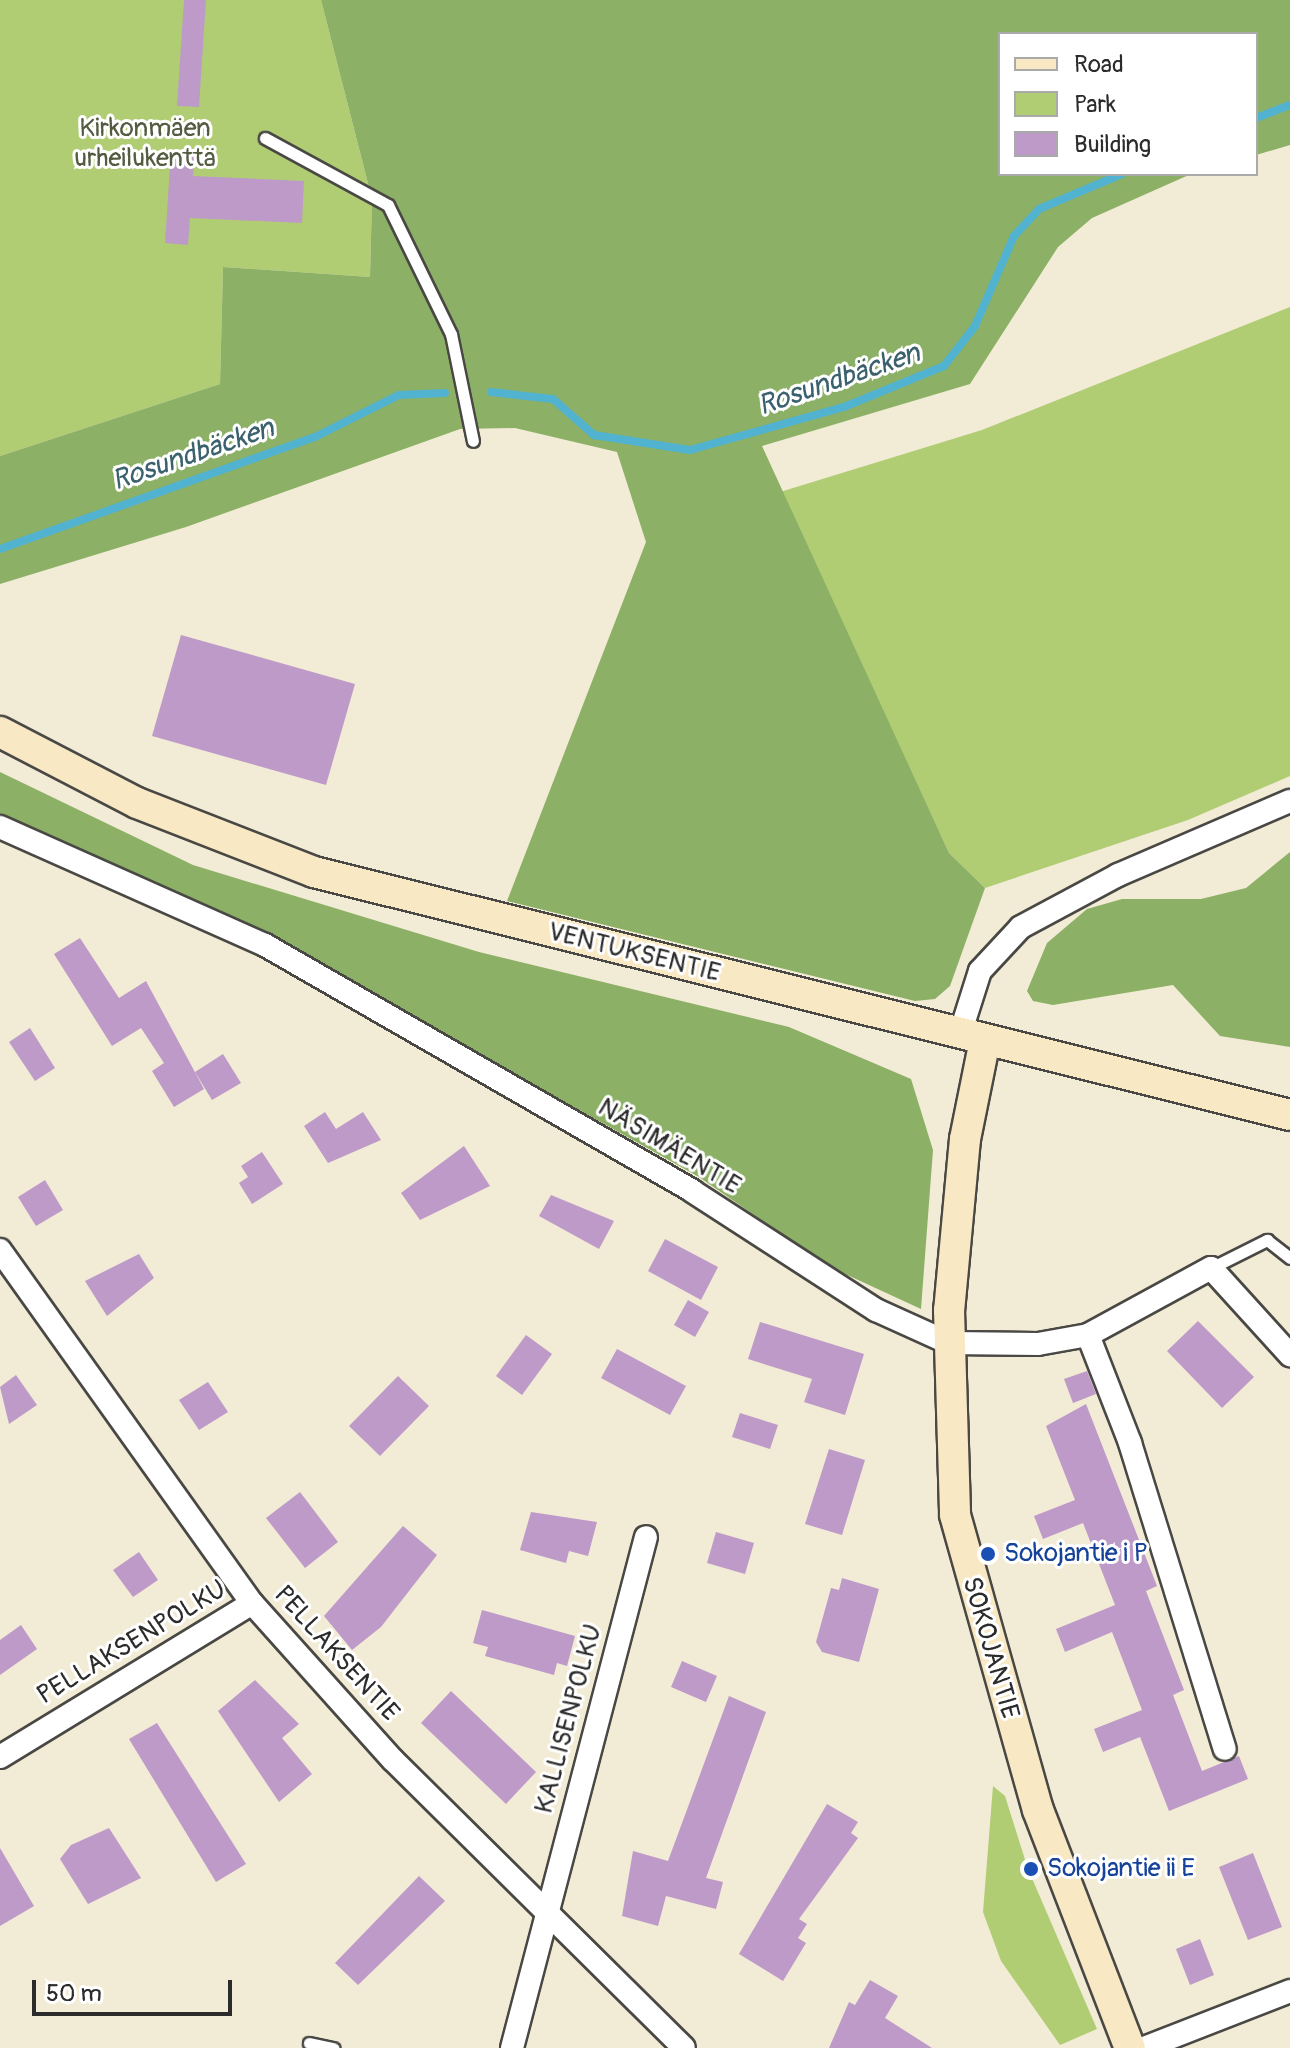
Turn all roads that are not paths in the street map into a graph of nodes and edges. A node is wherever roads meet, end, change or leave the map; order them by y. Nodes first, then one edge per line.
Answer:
1 (265, 138) dead end
2 (473, 441) dead end
3 (0, 732) edge
4 (1290, 801) edge
5 (0, 827) edge
6 (972, 1037) junction
7 (1290, 1115) edge
8 (1290, 1258) edge
9 (4, 1264) edge
10 (1211, 1268) junction
11 (1088, 1335) junction
12 (949, 1343) junction
13 (1290, 1355) edge
14 (646, 1537) dead end
15 (252, 1603) junction
16 (1225, 1749) dead end
17 (0, 1757) edge
18 (546, 1914) junction
19 (1290, 1991) edge
20 (309, 2043) dead end
21 (333, 2048) edge
22 (512, 2048) edge
23 (684, 2048) edge
24 (1130, 2048) edge
25 (1144, 2048) edge

1 - 2 lane
3 - 6 main road, VENTUKSENTIE
4 - 6 street
5 - 12 street, NÄSIMÄENTIE
6 - 7 main road, VENTUKSENTIE
6 - 12 main road, SOKOJANTIE
8 - 10 lane
9 - 15 street, PELLAKSENTIE
10 - 11 street, NÄSIMÄENTIE
10 - 13 street
11 - 12 street, NÄSIMÄENTIE
11 - 16 street
12 - 24 main road, SOKOJANTIE
14 - 18 street, KALLISENPOLKU
15 - 17 street, PELLAKSENPOLKU
15 - 18 street, PELLAKSENTIE
18 - 22 street, KALLISENPOLKU
18 - 23 street, PELLAKSENTIE
19 - 25 street
20 - 21 lane

